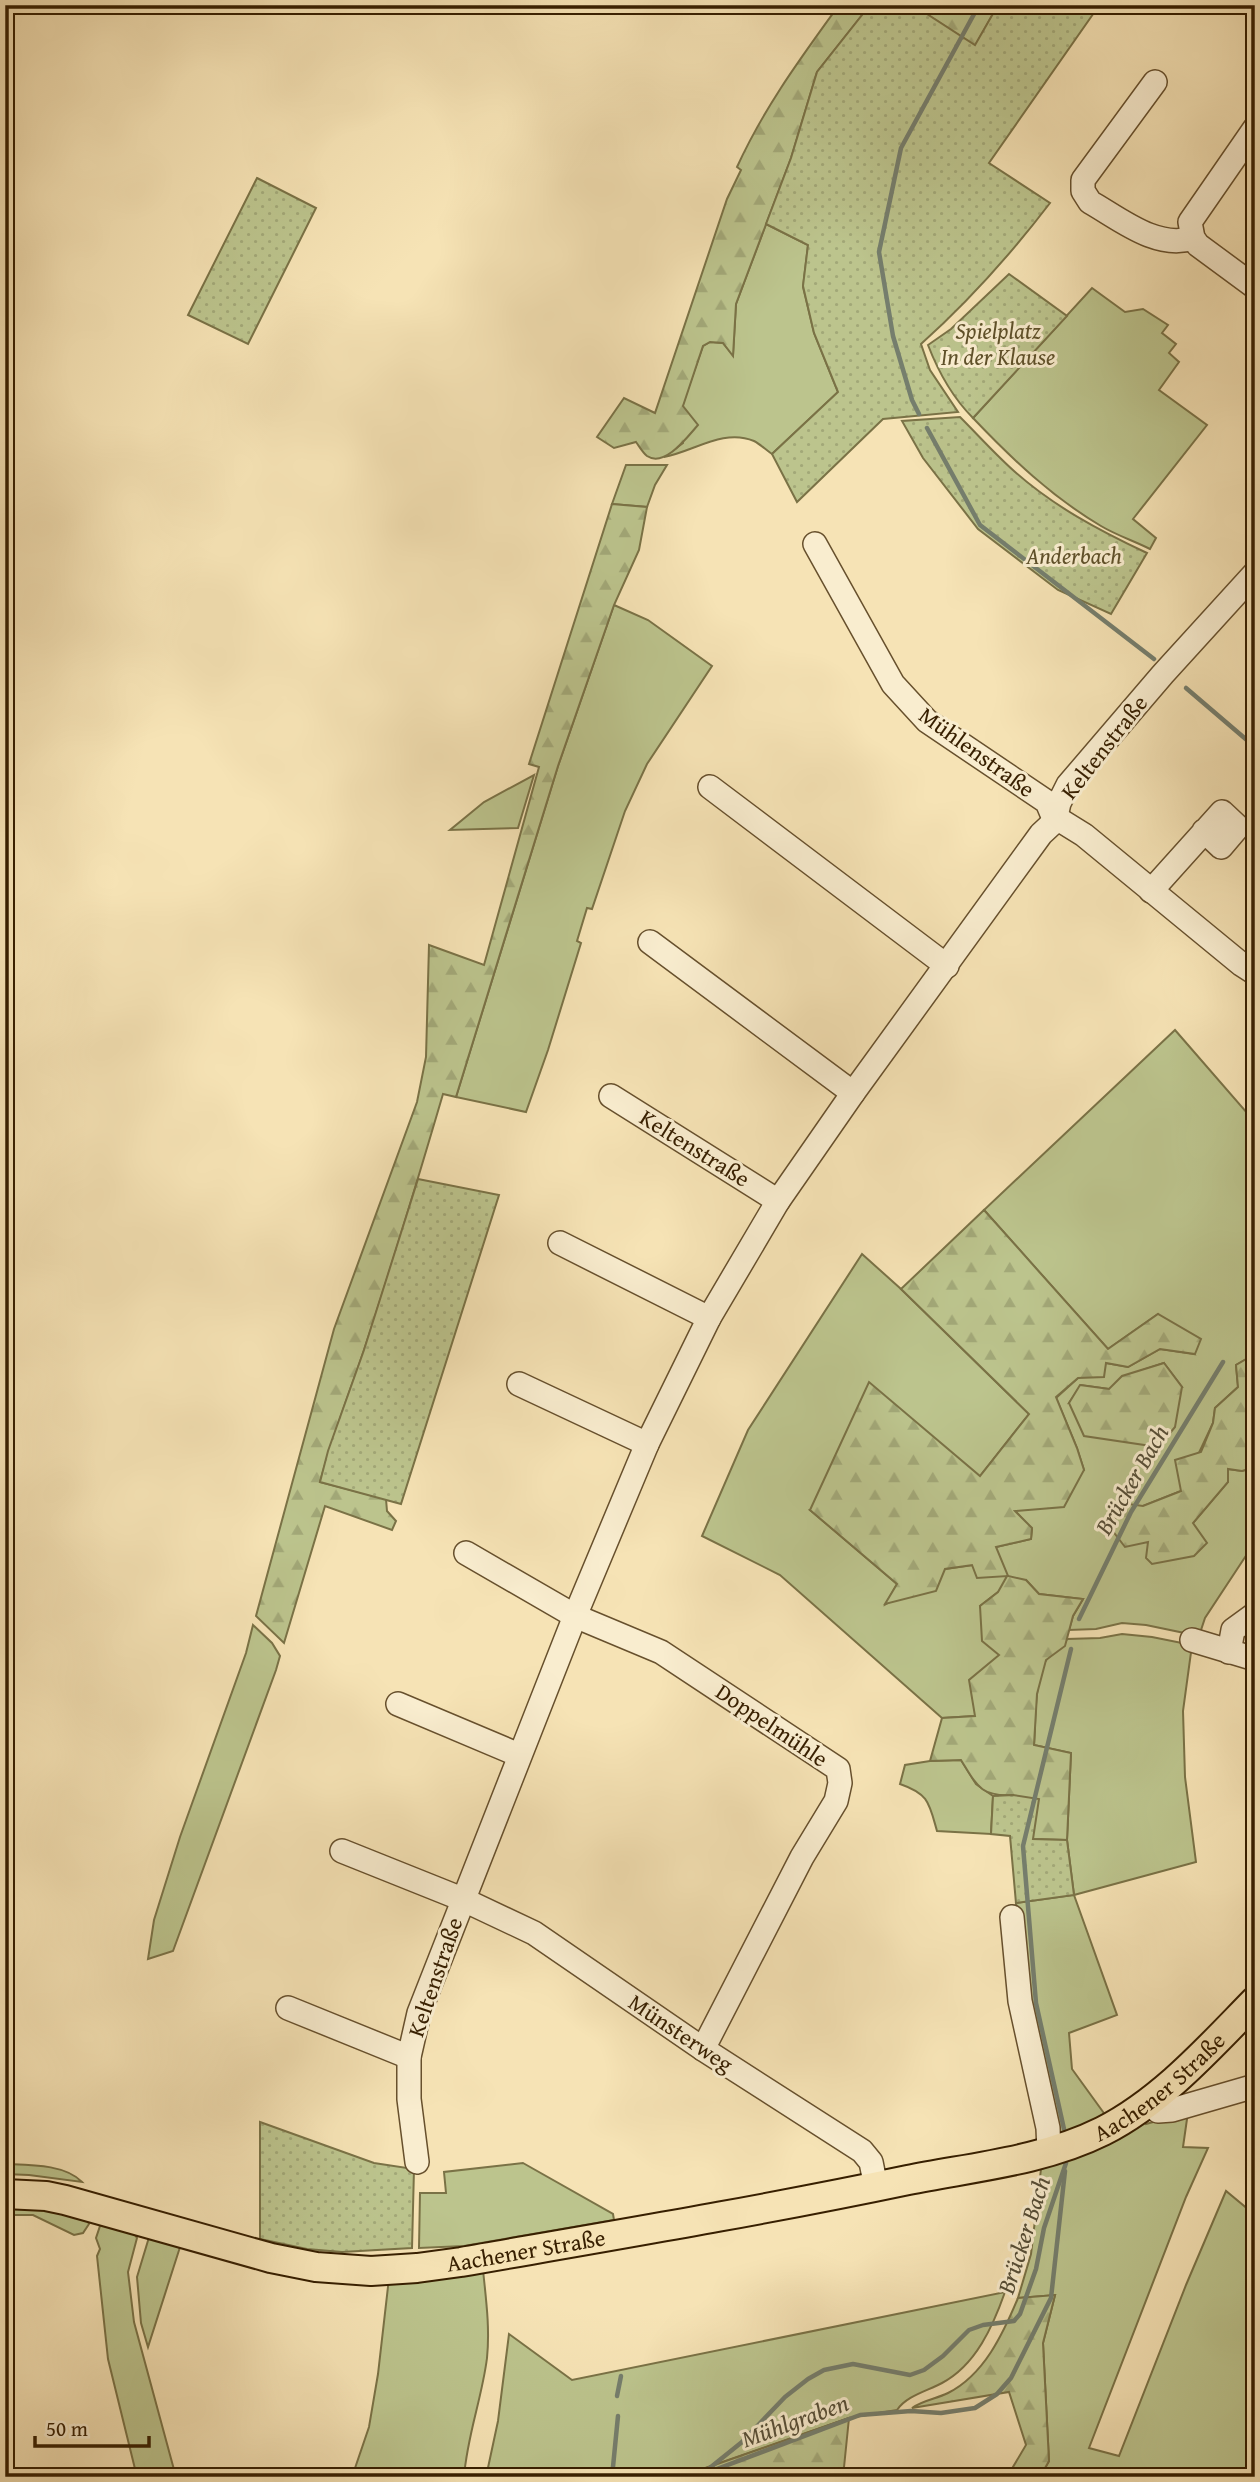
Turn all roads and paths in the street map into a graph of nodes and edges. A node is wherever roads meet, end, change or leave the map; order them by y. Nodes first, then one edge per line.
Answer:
1 (1154, 82) dead end
2 (1255, 128) edge
3 (1193, 238) junction
4 (1255, 287) edge
5 (814, 544) dead end
6 (1255, 573) edge
7 (1246, 596) edge
8 (710, 787) dead end
9 (1055, 821) junction
10 (1204, 831) dead end
11 (1151, 891) junction
12 (650, 942) dead end
13 (947, 966) junction
14 (1255, 972) edge
15 (853, 1093) junction
16 (611, 1096) dead end
17 (778, 1200) junction
18 (560, 1243) dead end
19 (709, 1318) junction
20 (519, 1384) dead end
21 (647, 1444) junction
22 (466, 1553) dead end
23 (1255, 1614) edge
24 (575, 1616) junction
25 (1192, 1640) dead end
26 (1228, 1652) junction
27 (1255, 1659) edge
28 (398, 1704) dead end
29 (519, 1755) junction
30 (342, 1851) dead end
31 (463, 1899) junction
32 (1012, 1917) dead end
33 (1255, 2001) edge
34 (288, 2008) dead end
35 (703, 2049) junction
36 (409, 2057) junction
37 (1255, 2086) edge
38 (1150, 2101) junction
39 (1049, 2151) junction
40 (417, 2162) dead end
41 (876, 2188) junction
42 (5, 2194) edge

1 - 3 street
2 - 3 street
3 - 4 street
5 - 9 street, Mühlenstraße
6 - 7 street, Keltenstraße
7 - 9 street, Keltenstraße
8 - 13 street
9 - 11 street, Mühlenstraße
9 - 13 street, Keltenstraße
10 - 11 street
11 - 14 street, Mühlenstraße
12 - 15 street
13 - 15 street, Keltenstraße
15 - 17 street, Keltenstraße
16 - 17 street, Keltenstraße
17 - 19 street, Keltenstraße
18 - 19 street
19 - 21 street, Keltenstraße
20 - 21 street
21 - 24 street, Keltenstraße
22 - 24 street
23 - 26 street
24 - 29 street, Keltenstraße
24 - 35 street, Doppelmühle
25 - 26 street
26 - 27 street
28 - 29 street
29 - 31 street, Keltenstraße
30 - 31 street, Keltenstraße
31 - 35 street, Münsterweg
31 - 36 street, Keltenstraße
32 - 39 street
33 - 38 main road, Aachener Straße
34 - 36 street, Keltenstraße
35 - 41 street, Münsterweg
36 - 40 street, Keltenstraße
37 - 38 street
38 - 39 main road, Aachener Straße
39 - 41 main road, Aachener Straße
41 - 42 main road, Aachener Straße

